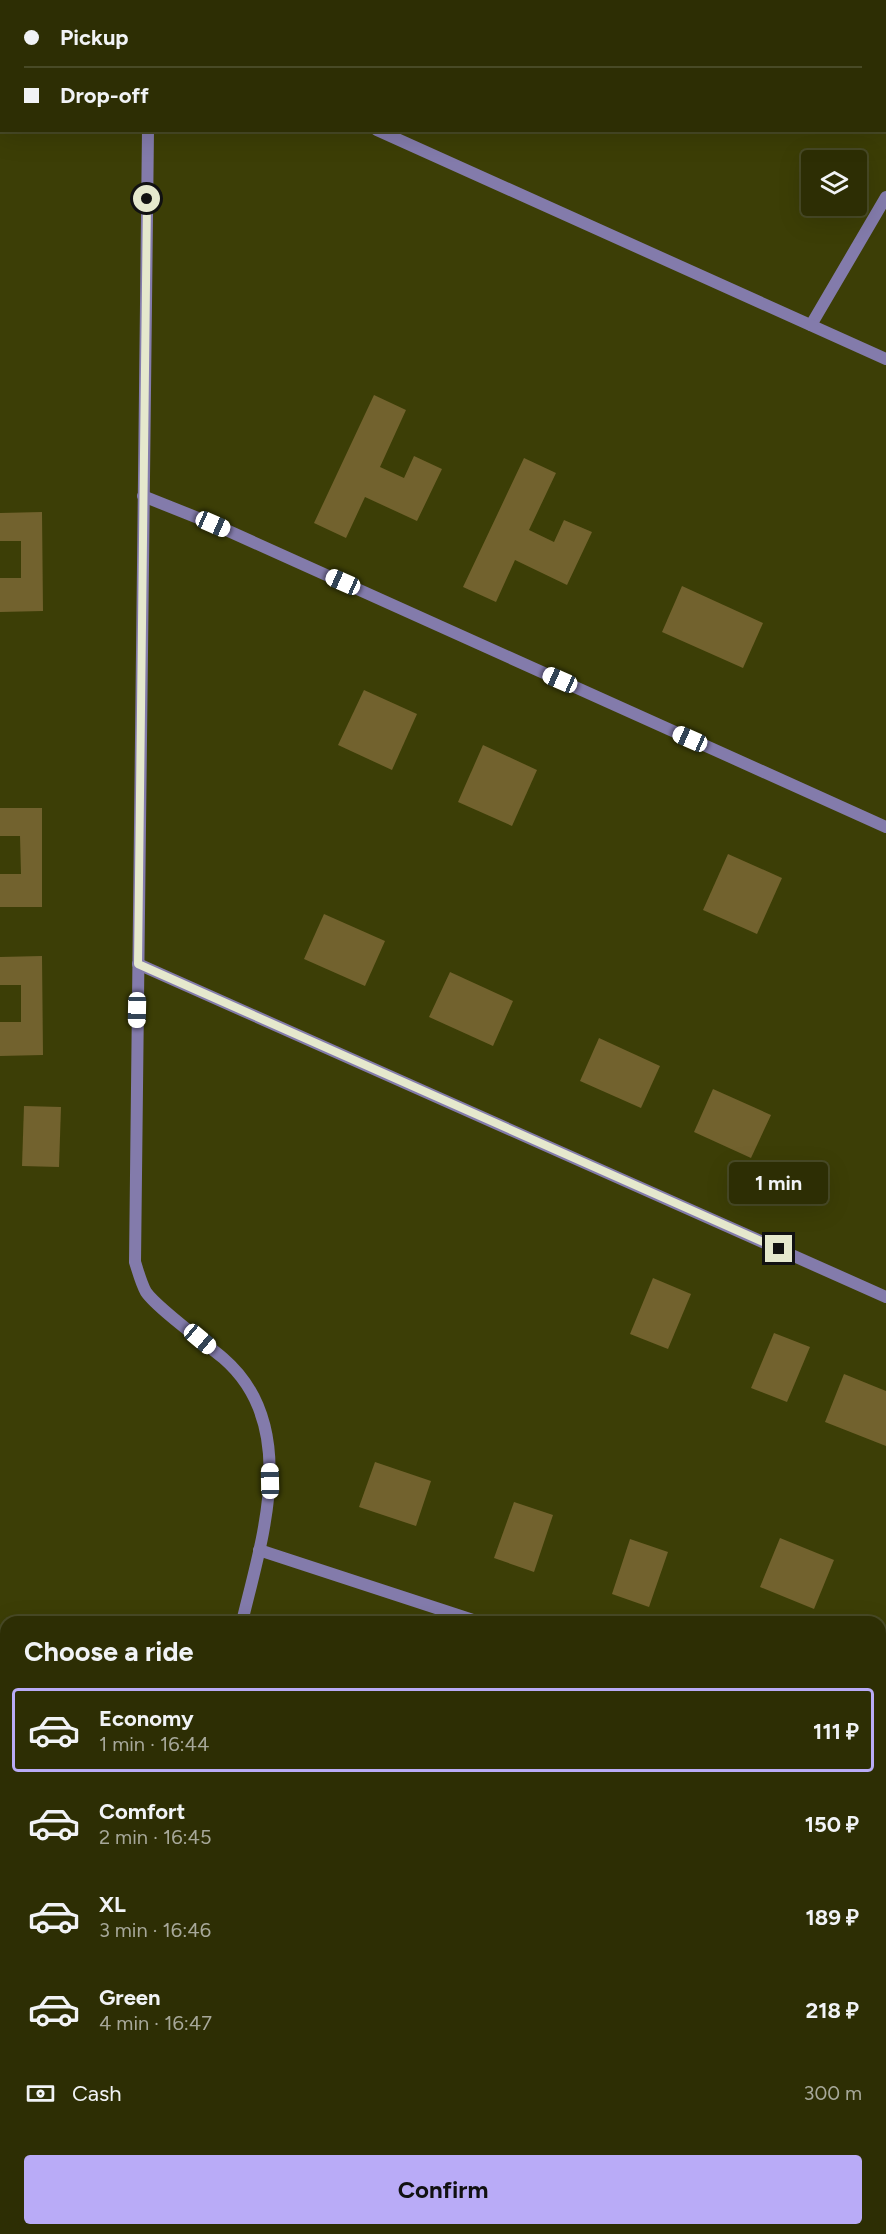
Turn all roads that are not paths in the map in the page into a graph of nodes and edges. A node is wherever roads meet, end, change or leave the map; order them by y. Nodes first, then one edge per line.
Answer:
1 (148, 132) edge
2 (381, 132) edge
3 (886, 197) edge
4 (811, 325) junction
5 (886, 359) edge
6 (143, 496) junction
7 (886, 827) edge
8 (138, 964) junction
9 (886, 1297) edge
10 (259, 1550) junction
11 (243, 1616) edge
12 (461, 1616) edge

1 - 6 street
2 - 4 street
3 - 4 street
4 - 5 street
6 - 7 street
6 - 8 street
8 - 9 street
8 - 10 street
10 - 11 street
10 - 12 street

